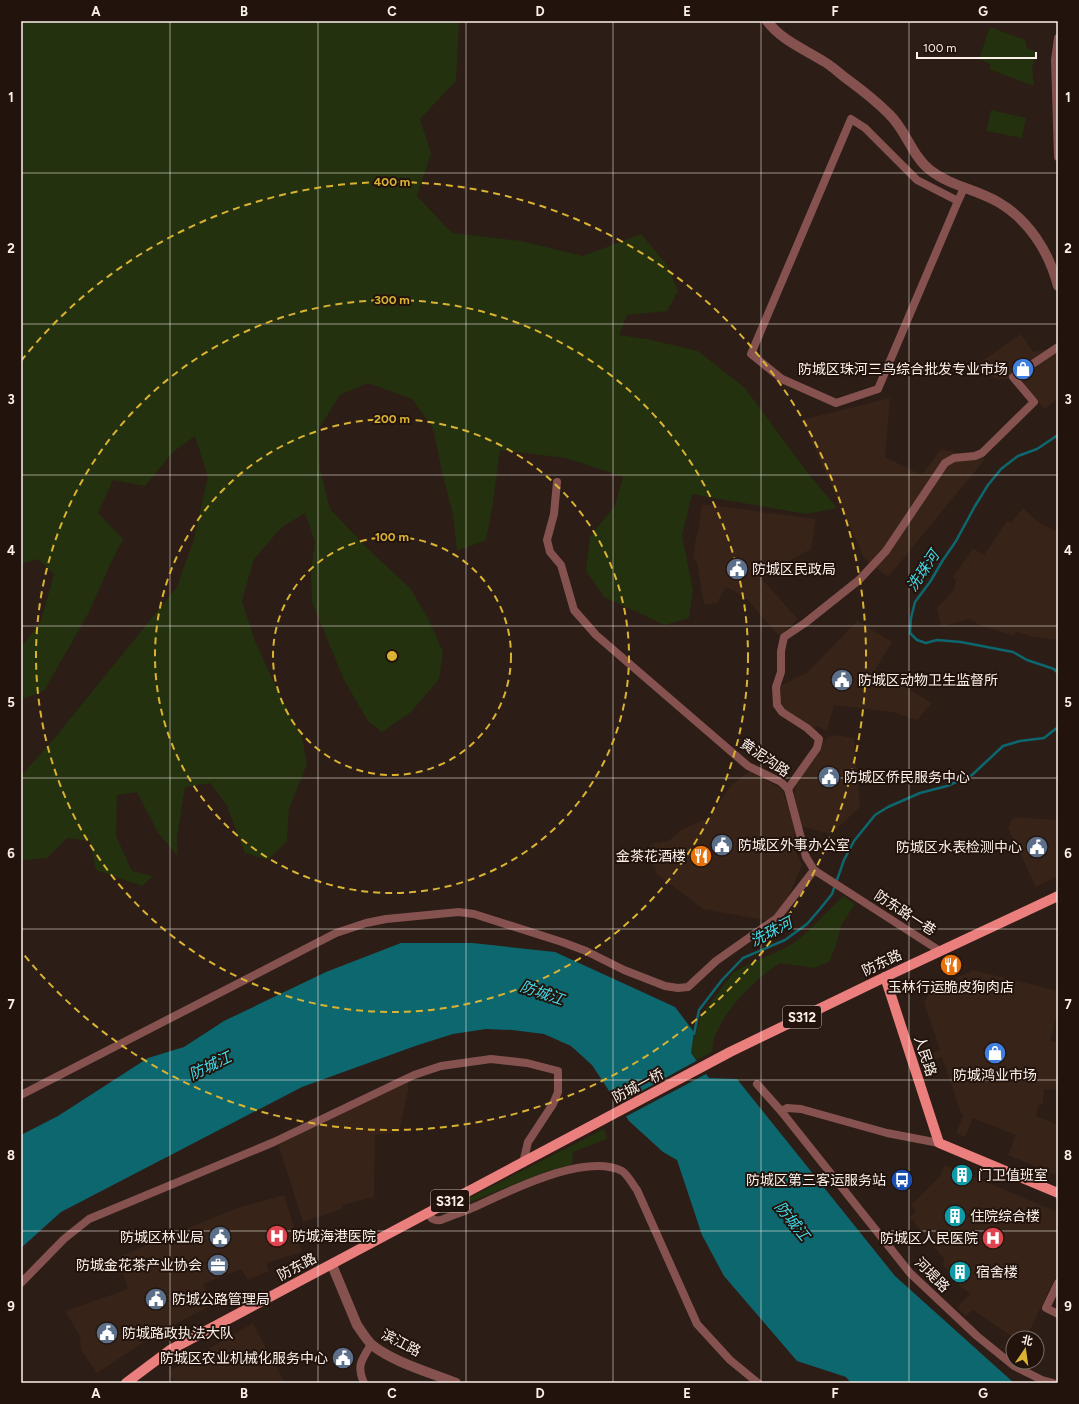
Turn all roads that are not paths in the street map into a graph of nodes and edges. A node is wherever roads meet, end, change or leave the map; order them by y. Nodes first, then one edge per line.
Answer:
1 (767, 21) edge
2 (1058, 38) edge
3 (1058, 157) edge
4 (964, 188) junction
5 (958, 201) junction
6 (1058, 286) edge
7 (1058, 347) edge
8 (557, 482) dead end
9 (788, 789) junction
10 (814, 870) junction
11 (1058, 896) edge
12 (940, 951) junction
13 (885, 977) junction
14 (719, 1058) joint
15 (757, 1084) dead end
16 (21, 1095) edge
17 (781, 1111) junction
18 (569, 1138) joint
19 (939, 1143) junction
20 (523, 1163) junction
21 (1058, 1193) edge
22 (428, 1213) junction
23 (332, 1264) junction
24 (21, 1283) edge
25 (1058, 1283) edge
26 (1058, 1314) edge
27 (371, 1344) junction
28 (126, 1383) edge
29 (364, 1383) edge
30 (456, 1383) edge
31 (758, 1383) edge
32 (1053, 1383) edge

1 - 4 street
2 - 3 street
4 - 5 street
4 - 6 street
5 - 5 street
7 - 9 street
8 - 9 street, 黄泥沟路
9 - 10 street, 黄泥沟路
10 - 12 street, 防东路一巷
10 - 16 street
11 - 12 main road, 防东路
12 - 13 main road, 防东路
13 - 14 main road, 防东路 / S312
13 - 19 main road, 人民路
14 - 18 main road, 防城一桥 / S312
15 - 17 street, 河堤路
17 - 19 street
17 - 32 street, 河堤路
18 - 20 main road, 防东路 / S312
19 - 21 main road
20 - 22 main road, 防东路 / S312
20 - 24 street
22 - 23 main road, 防东路 / S312
22 - 31 street
23 - 27 street, 滨江路
23 - 28 main road, 防东路 / S312
25 - 26 street
27 - 29 street
27 - 30 street, 滨江路

